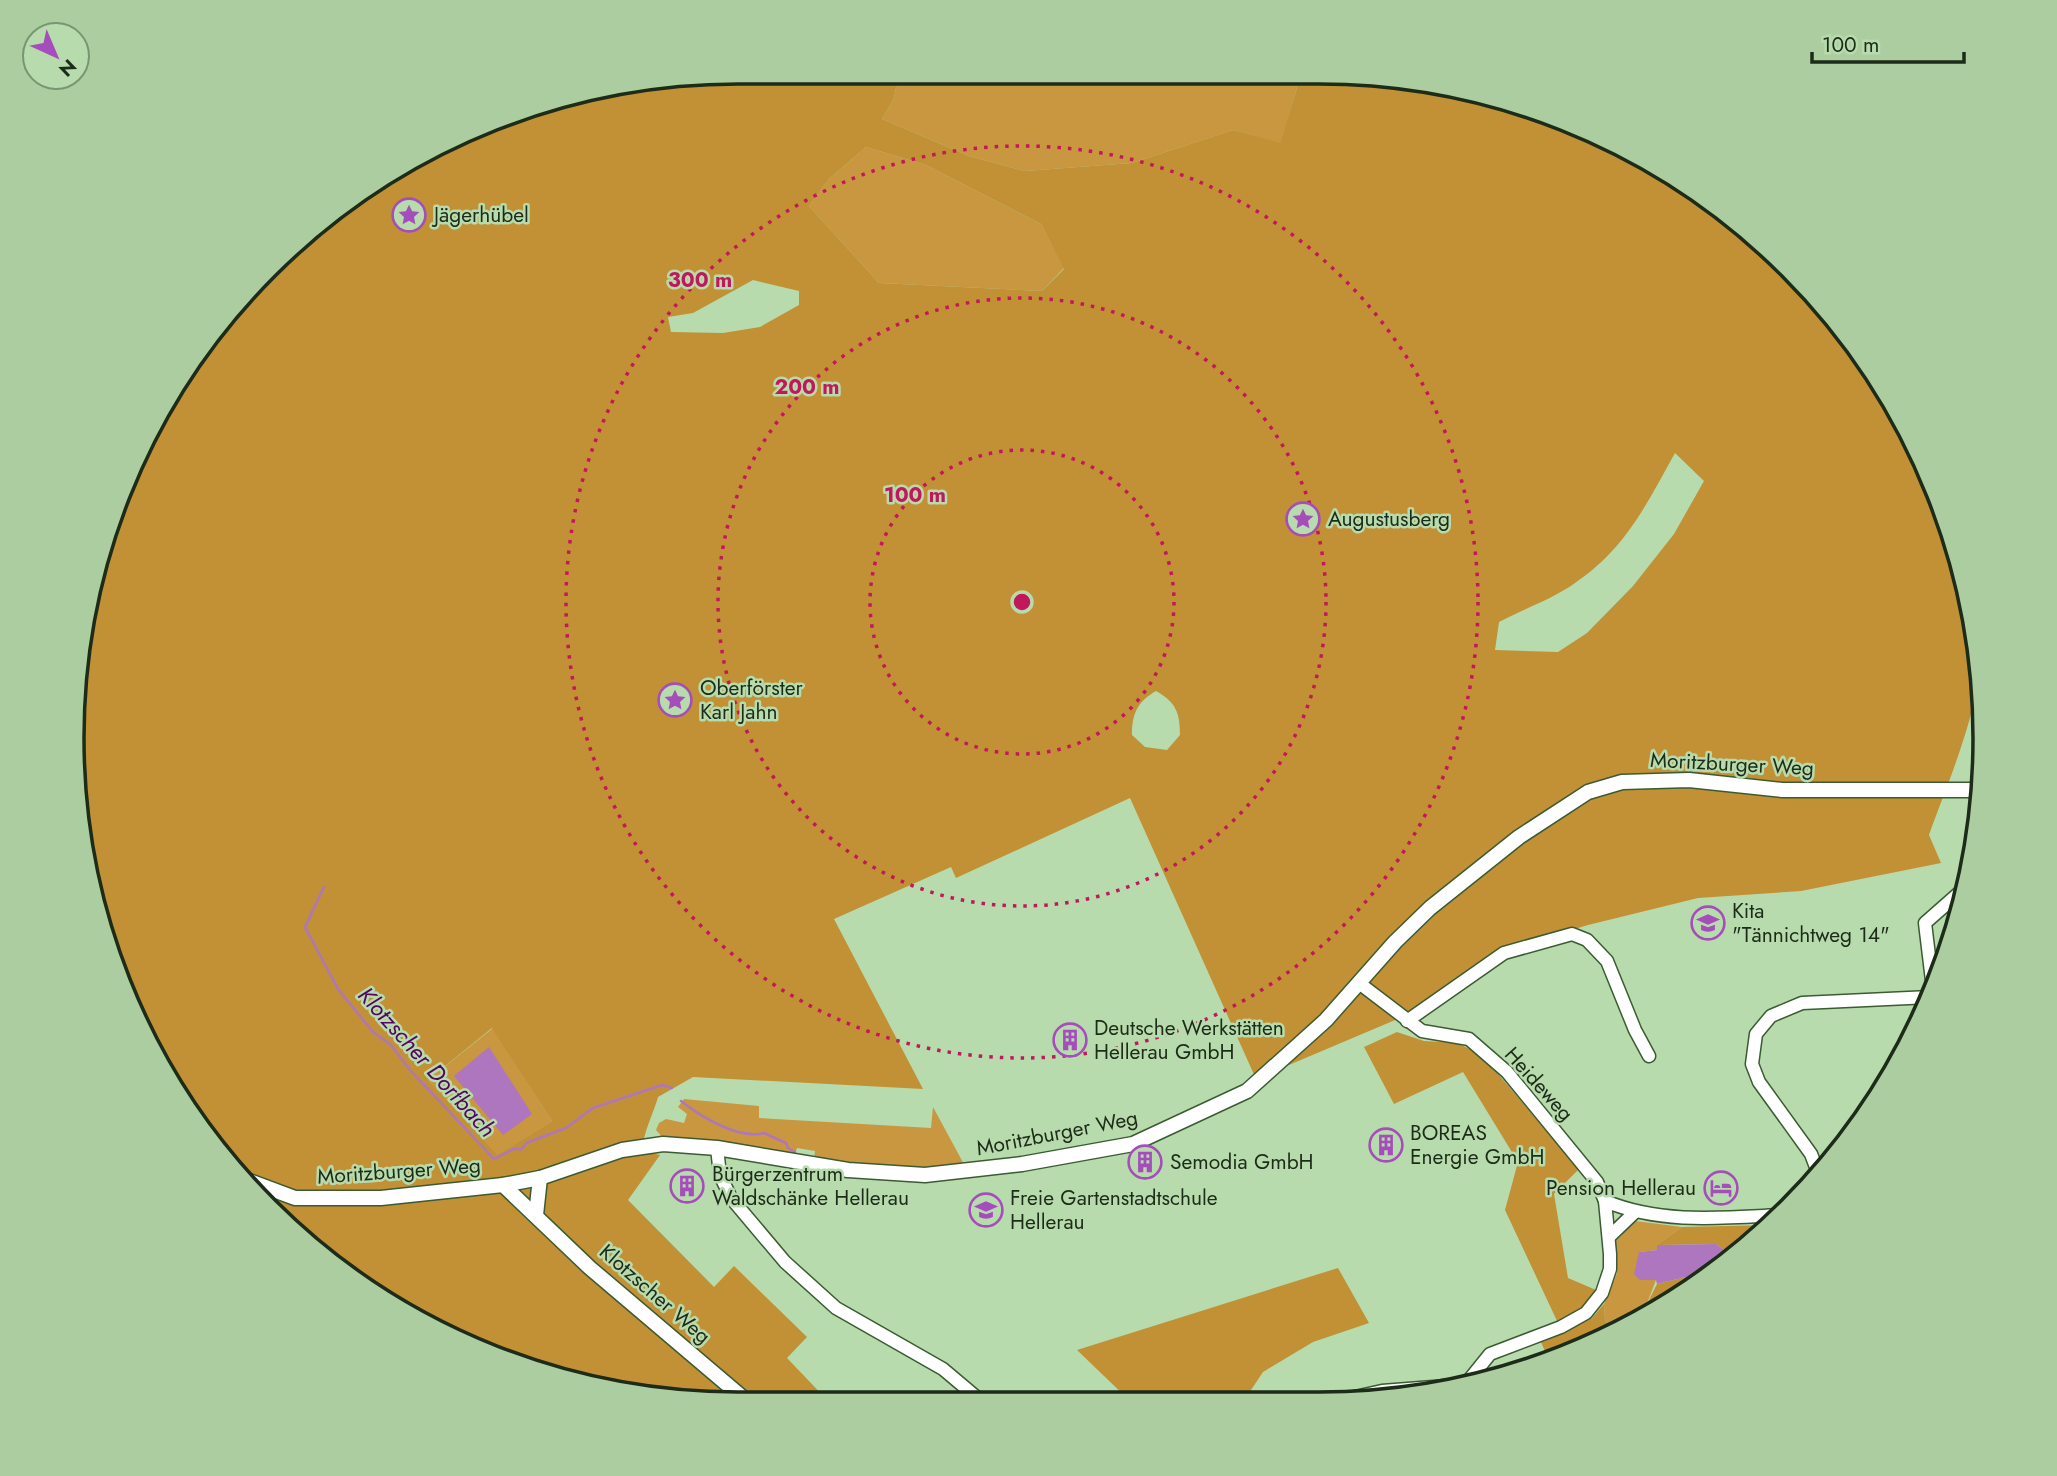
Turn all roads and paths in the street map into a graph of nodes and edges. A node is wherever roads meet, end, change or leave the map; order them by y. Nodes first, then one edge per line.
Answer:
1 (1971, 790) edge
2 (1953, 898) edge
3 (1930, 968) edge
4 (1359, 983) junction
5 (1919, 998) edge
6 (1407, 1021) junction
7 (1649, 1056) dead end
8 (717, 1148) junction
9 (1815, 1164) edge
10 (540, 1178) junction
11 (503, 1185) junction
12 (262, 1186) edge
13 (1605, 1200) junction
14 (1634, 1213) junction
15 (536, 1214) junction
16 (1765, 1216) edge
17 (1609, 1237) junction
18 (1475, 1373) edge
19 (737, 1392) edge
20 (970, 1392) edge

1 - 4 street, Moritzburger Weg
2 - 3 street
4 - 6 street, Heideweg
4 - 8 street, Moritzburger Weg
5 - 9 street
6 - 7 street
6 - 13 street, Heideweg
8 - 10 street, Moritzburger Weg
8 - 20 street
10 - 11 street, Moritzburger Weg
10 - 15 street
11 - 12 street, Moritzburger Weg
11 - 15 street, Klotzscher Weg
13 - 14 street
13 - 17 street
14 - 16 street
14 - 17 street
15 - 19 street, Klotzscher Weg
17 - 18 street

